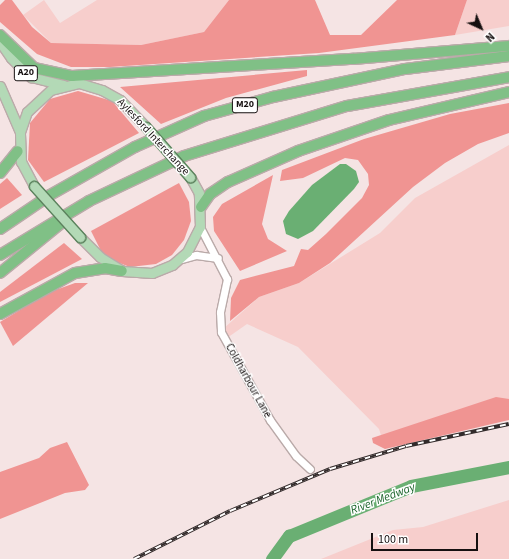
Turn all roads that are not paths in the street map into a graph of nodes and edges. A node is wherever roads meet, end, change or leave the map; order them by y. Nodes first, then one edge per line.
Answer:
1 (0, 35) edge
2 (0, 42) edge
3 (509, 46) edge
4 (509, 56) edge
5 (118, 75) junction
6 (509, 77) edge
7 (79, 83) junction
8 (65, 85) junction
9 (0, 86) edge
10 (509, 92) edge
11 (20, 132) junction
12 (18, 151) junction
13 (0, 173) edge
14 (83, 204) junction
15 (201, 207) junction
16 (2, 227) edge
17 (200, 227) junction
18 (0, 255) edge
19 (182, 258) junction
20 (218, 258) junction
21 (122, 271) junction
22 (0, 273) edge
23 (0, 314) edge
24 (310, 469) dead end

1 - 5 highway
2 - 8 main road, A20
3 - 5 highway
4 - 16 highway, M20
5 - 7 highway
6 - 14 highway
7 - 8 main road, Aylesford Interchange
7 - 15 main road, Aylesford Interchange, bridge
8 - 11 main road, Aylesford Interchange
9 - 11 main road, A20
10 - 15 highway
11 - 12 main road, Aylesford Interchange
12 - 13 highway
12 - 21 main road, bridge
14 - 18 highway
14 - 22 highway
15 - 17 main road, Aylesford Interchange
17 - 19 main road, Aylesford Interchange
17 - 20 street, Coldharbour Lane
19 - 20 street
19 - 21 main road
20 - 24 street, Coldharbour Lane
21 - 23 highway

